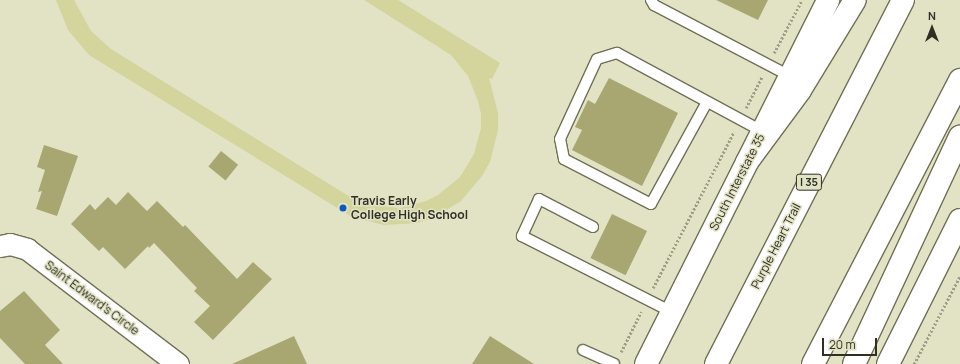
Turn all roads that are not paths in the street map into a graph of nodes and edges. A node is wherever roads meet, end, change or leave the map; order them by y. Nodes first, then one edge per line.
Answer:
1 (651, 0) edge
2 (828, 0) edge
3 (855, 0) edge
4 (902, 0) edge
5 (790, 76) junction
6 (960, 80) edge
7 (707, 102) junction
8 (762, 131) junction
9 (960, 137) edge
10 (747, 162) junction
11 (593, 227) dead end
12 (957, 234) edge
13 (0, 246) edge
14 (672, 312) junction
15 (583, 350) dead end
16 (178, 364) edge
17 (614, 364) edge
18 (646, 364) edge
19 (716, 364) edge
20 (812, 364) edge
21 (854, 364) edge
22 (888, 364) edge

1 - 5 lane
2 - 5 main road, South Interstate 35
3 - 10 main road
4 - 19 main road, Purple Heart Trail / I 35
5 - 8 main road, South Interstate 35
6 - 20 main road
7 - 7 lane
7 - 8 lane
8 - 10 main road, South Interstate 35
9 - 21 main road
10 - 14 main road, South Interstate 35
11 - 14 lane
12 - 22 main road
13 - 16 street, Saint Edward's Circle
14 - 18 main road, South Interstate 35
15 - 17 lane

